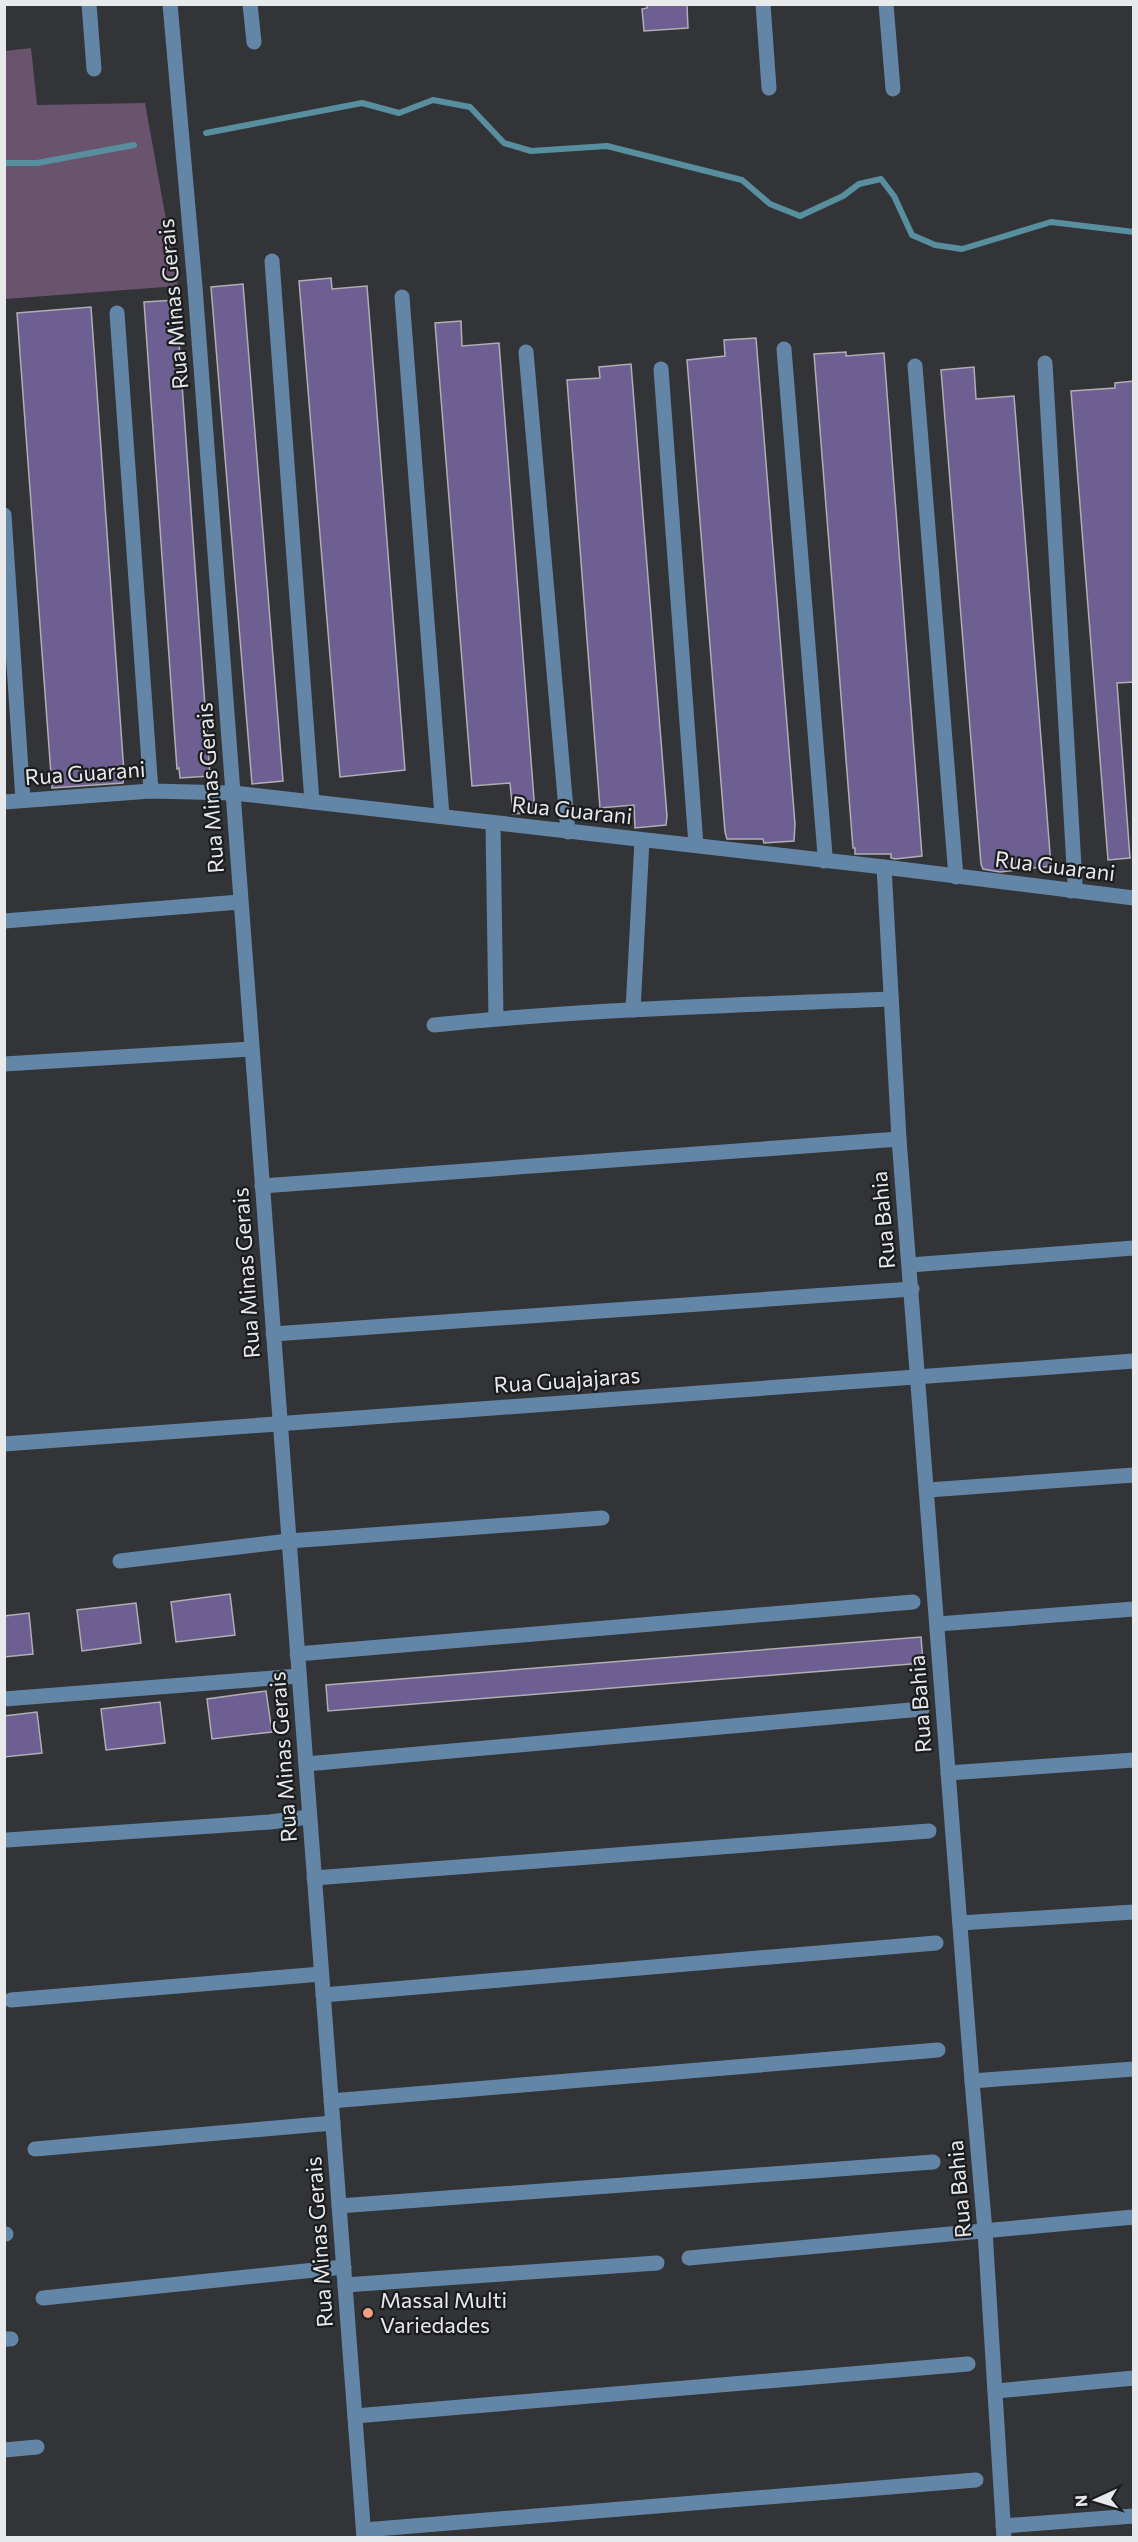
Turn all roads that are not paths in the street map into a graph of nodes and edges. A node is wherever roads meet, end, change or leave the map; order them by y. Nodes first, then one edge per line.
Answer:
1 (89, 4) edge
2 (170, 4) edge
3 (250, 4) edge
4 (763, 4) edge
5 (886, 4) edge
6 (254, 42) dead end
7 (94, 69) dead end
8 (768, 88) dead end
9 (892, 89) dead end
10 (272, 261) dead end
11 (402, 297) dead end
12 (117, 313) dead end
13 (784, 350) dead end
14 (526, 352) dead end
15 (1045, 363) dead end
16 (915, 366) dead end
17 (661, 369) dead end
18 (4, 515) edge
19 (151, 790) junction
20 (234, 793) junction
21 (23, 800) junction
22 (4, 802) edge
23 (312, 802) junction
24 (442, 816) junction
25 (493, 824) junction
26 (568, 832) junction
27 (642, 840) junction
28 (696, 845) junction
29 (824, 861) junction
30 (884, 867) junction
31 (956, 877) junction
32 (1071, 891) junction
33 (1134, 898) edge
34 (240, 902) junction
35 (4, 921) edge
36 (891, 999) junction
37 (633, 1010) junction
38 (496, 1018) junction
39 (435, 1025) dead end
40 (251, 1049) junction
41 (4, 1064) edge
42 (899, 1139) junction
43 (262, 1186) junction
44 (1134, 1248) edge
45 (910, 1265) junction
46 (912, 1289) junction
47 (273, 1334) junction
48 (1134, 1361) edge
49 (918, 1378) junction
50 (280, 1424) junction
51 (4, 1444) edge
52 (1134, 1475) edge
53 (928, 1490) junction
54 (602, 1518) dead end
55 (289, 1541) junction
56 (120, 1560) dead end
57 (913, 1602) dead end
58 (1134, 1609) edge
59 (938, 1624) junction
60 (297, 1654) junction
61 (299, 1676) junction
62 (4, 1699) edge
63 (922, 1710) dead end
64 (1134, 1760) edge
65 (306, 1764) junction
66 (948, 1773) junction
67 (309, 1817) junction
68 (929, 1831) dead end
69 (7, 1840) dead end
70 (314, 1878) junction
71 (1134, 1912) edge
72 (960, 1923) junction
73 (936, 1943) dead end
74 (321, 1974) junction
75 (323, 1995) junction
76 (11, 2000) dead end
77 (938, 2050) dead end
78 (1134, 2069) edge
79 (972, 2081) junction
80 (331, 2101) junction
81 (333, 2123) junction
82 (35, 2149) dead end
83 (933, 2162) dead end
84 (339, 2206) junction
85 (1134, 2217) edge
86 (985, 2231) junction
87 (689, 2258) dead end
88 (657, 2263) dead end
89 (344, 2267) junction
90 (345, 2285) junction
91 (43, 2298) dead end
92 (968, 2364) dead end
93 (1134, 2378) edge
94 (996, 2391) junction
95 (355, 2416) junction
96 (37, 2447) dead end
97 (4, 2450) edge
98 (976, 2480) dead end
99 (1134, 2516) edge
100 (1003, 2532) edge
101 (364, 2534) edge

1 - 7 street
2 - 20 street, Rua Minas Gerais
3 - 6 street
4 - 8 street
5 - 9 street
10 - 23 street
11 - 24 street
12 - 19 street
13 - 29 street
14 - 26 street
15 - 32 street
16 - 31 street
17 - 28 street
18 - 21 street
19 - 20 street, Rua Guarani
19 - 21 street, Rua Guarani
20 - 23 street, Rua Guarani
20 - 34 street, Rua Minas Gerais
21 - 22 street, Rua Guarani
23 - 24 street, Rua Guarani
24 - 25 street, Rua Guarani
25 - 26 street, Rua Guarani
25 - 38 street
26 - 27 street, Rua Guarani
27 - 28 street, Rua Guarani
27 - 37 street
28 - 29 street, Rua Guarani
29 - 30 street, Rua Guarani
30 - 31 street, Rua Guarani
30 - 36 street, Rua Bahia
31 - 32 street, Rua Guarani
32 - 33 street, Rua Guarani
34 - 35 street
34 - 40 street, Rua Minas Gerais
36 - 37 street
36 - 42 street, Rua Bahia
37 - 38 street
38 - 39 street
40 - 41 street
40 - 43 street, Rua Minas Gerais
42 - 43 street
42 - 45 street, Rua Bahia
43 - 47 street, Rua Minas Gerais
44 - 45 street
45 - 46 street, Rua Bahia
46 - 47 street
46 - 49 street, Rua Bahia
47 - 50 street, Rua Minas Gerais
48 - 49 street, Rua Guajajaras
49 - 50 street, Rua Guajajaras
49 - 53 street, Rua Bahia
50 - 51 street, Rua Guajajaras
50 - 55 street, Rua Minas Gerais
52 - 53 street
53 - 59 street, Rua Bahia
54 - 55 street
55 - 56 street
55 - 60 street, Rua Minas Gerais
57 - 60 street
58 - 59 street
59 - 66 street, Rua Bahia
60 - 61 street, Rua Minas Gerais
61 - 62 street
61 - 65 street, Rua Minas Gerais
63 - 65 street
64 - 66 street
65 - 67 street, Rua Minas Gerais
66 - 72 street, Rua Bahia
67 - 69 street
67 - 70 street, Rua Minas Gerais
68 - 70 street
70 - 74 street, Rua Minas Gerais
71 - 72 street
72 - 79 street, Rua Bahia
73 - 75 street
74 - 75 street, Rua Minas Gerais
74 - 76 street
75 - 80 street, Rua Minas Gerais
77 - 80 street
78 - 79 street
79 - 86 street, Rua Bahia
80 - 81 street, Rua Minas Gerais
81 - 82 street
81 - 84 street, Rua Minas Gerais
83 - 84 street
84 - 89 street, Rua Minas Gerais
85 - 86 street
86 - 87 street
86 - 94 street, Rua Bahia
88 - 90 street
89 - 90 street, Rua Minas Gerais
89 - 91 street
90 - 95 street, Rua Minas Gerais
92 - 95 street
93 - 94 street
94 - 100 street, Rua Bahia
95 - 101 street, Rua Minas Gerais
96 - 97 street
98 - 101 street
99 - 100 street

